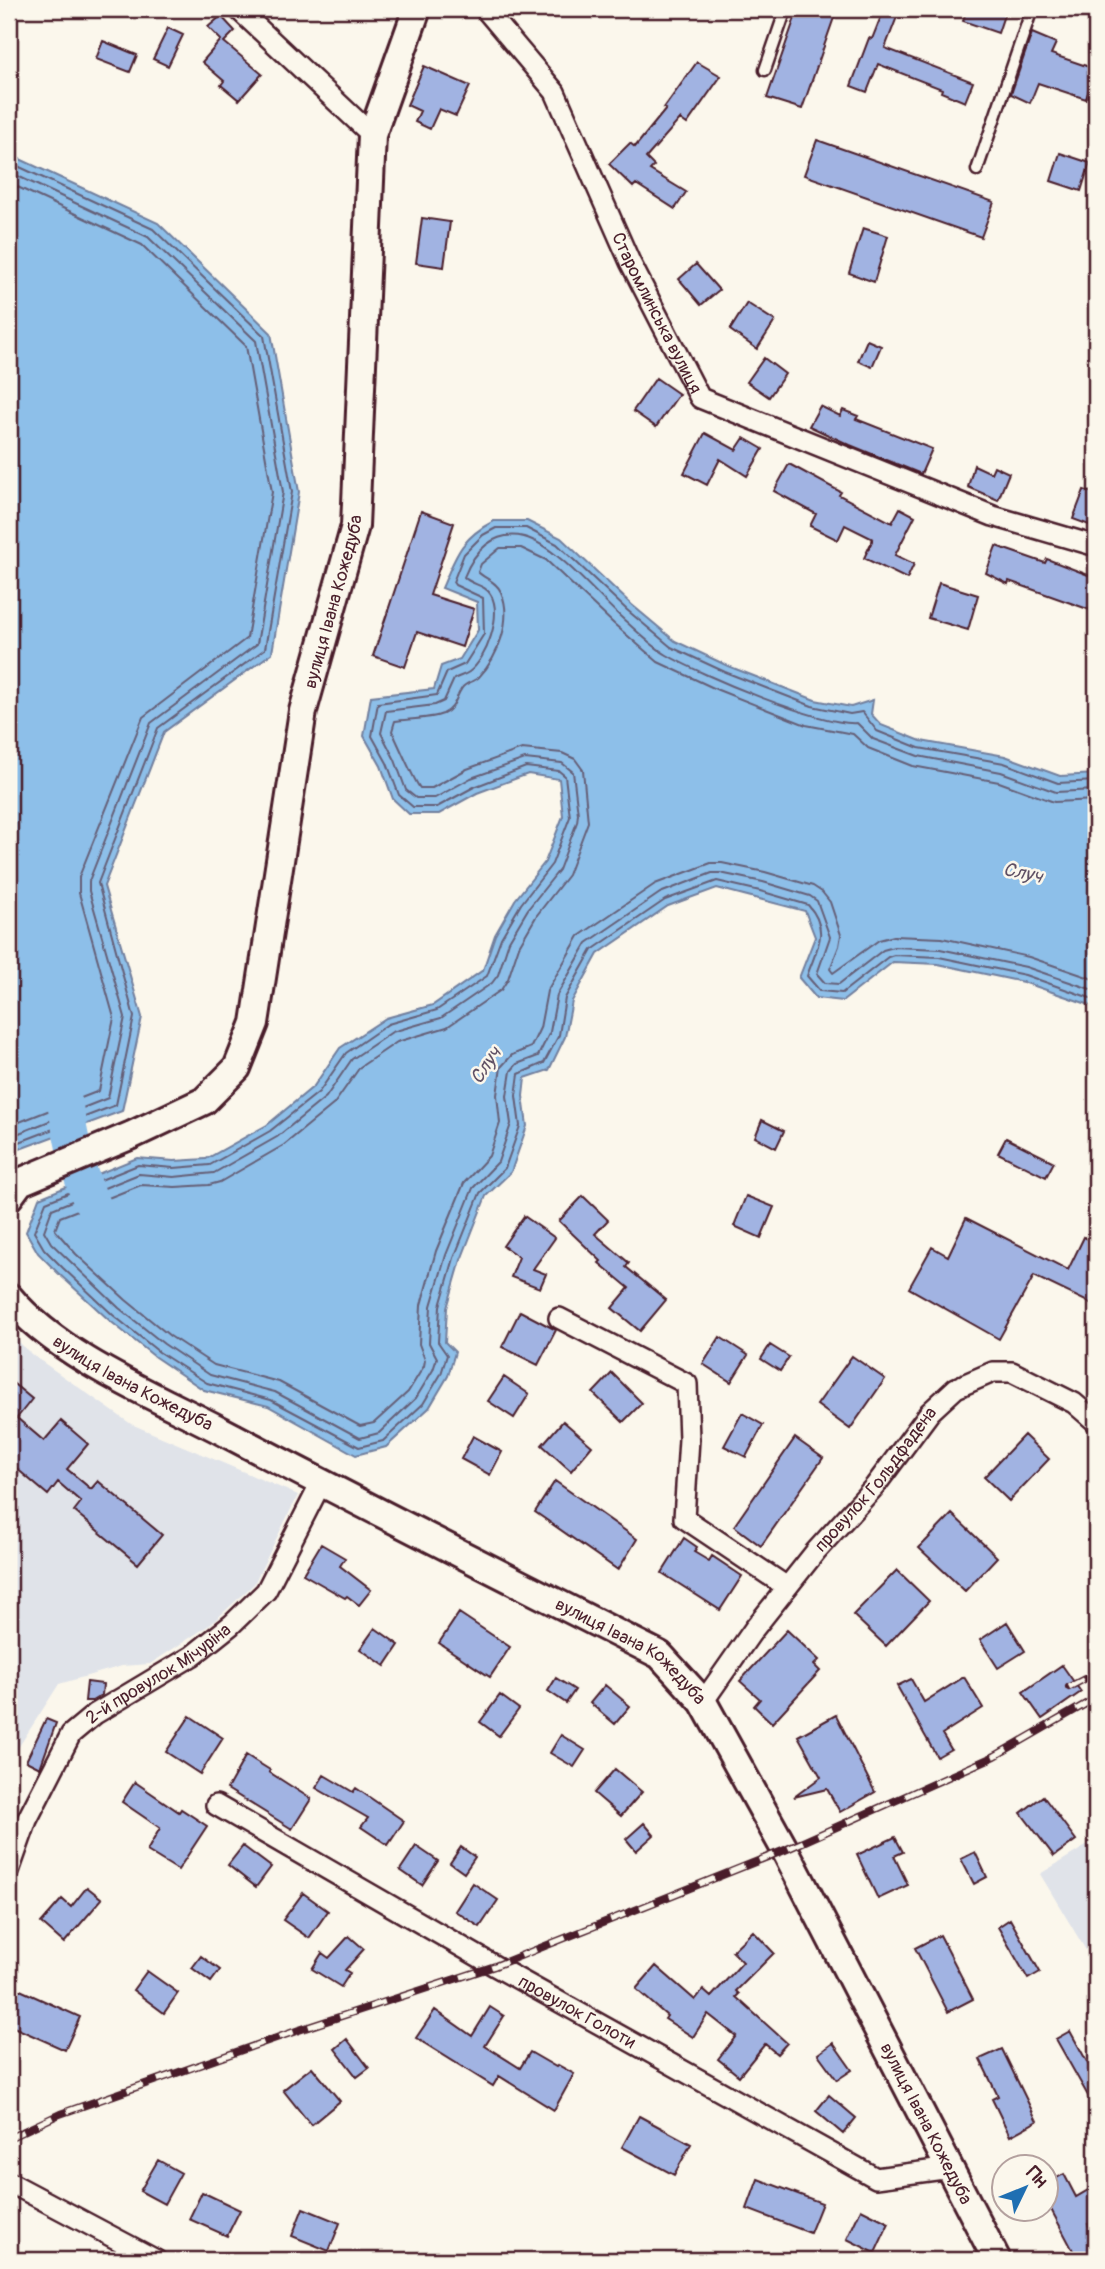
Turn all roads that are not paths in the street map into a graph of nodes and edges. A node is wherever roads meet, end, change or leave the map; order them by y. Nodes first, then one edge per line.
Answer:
1 (238, 9) edge
2 (417, 9) edge
3 (485, 9) edge
4 (786, 9) edge
5 (1032, 9) edge
6 (765, 70) dead end
7 (372, 135) junction
8 (976, 170) dead end
9 (1096, 546) edge
10 (14, 1190) edge
11 (9, 1297) edge
12 (559, 1318) dead end
13 (1096, 1422) edge
14 (321, 1483) junction
15 (787, 1587) junction
16 (703, 1702) junction
17 (216, 1805) dead end
18 (9, 1871) edge
19 (951, 2168) junction
20 (9, 2182) edge
21 (156, 2260) edge
22 (997, 2260) edge

1 - 7 street
2 - 7 main road, вулиця Івана Кожедуба
3 - 9 street, Старомлинська вулиця
4 - 6 lane
5 - 8 lane
7 - 10 main road, вулиця Івана Кожедуба
11 - 14 main road, вулиця Івана Кожедуба
12 - 15 street
13 - 15 street, провулок Гольдфадена
14 - 16 main road, вулиця Івана Кожедуба
14 - 18 street, 2-й провулок Мічуріна
15 - 16 street, провулок Гольдфадена
16 - 19 main road, вулиця Івана Кожедуба
17 - 19 street, провулок Голоти
19 - 22 main road, вулиця Івана Кожедуба
20 - 21 street

